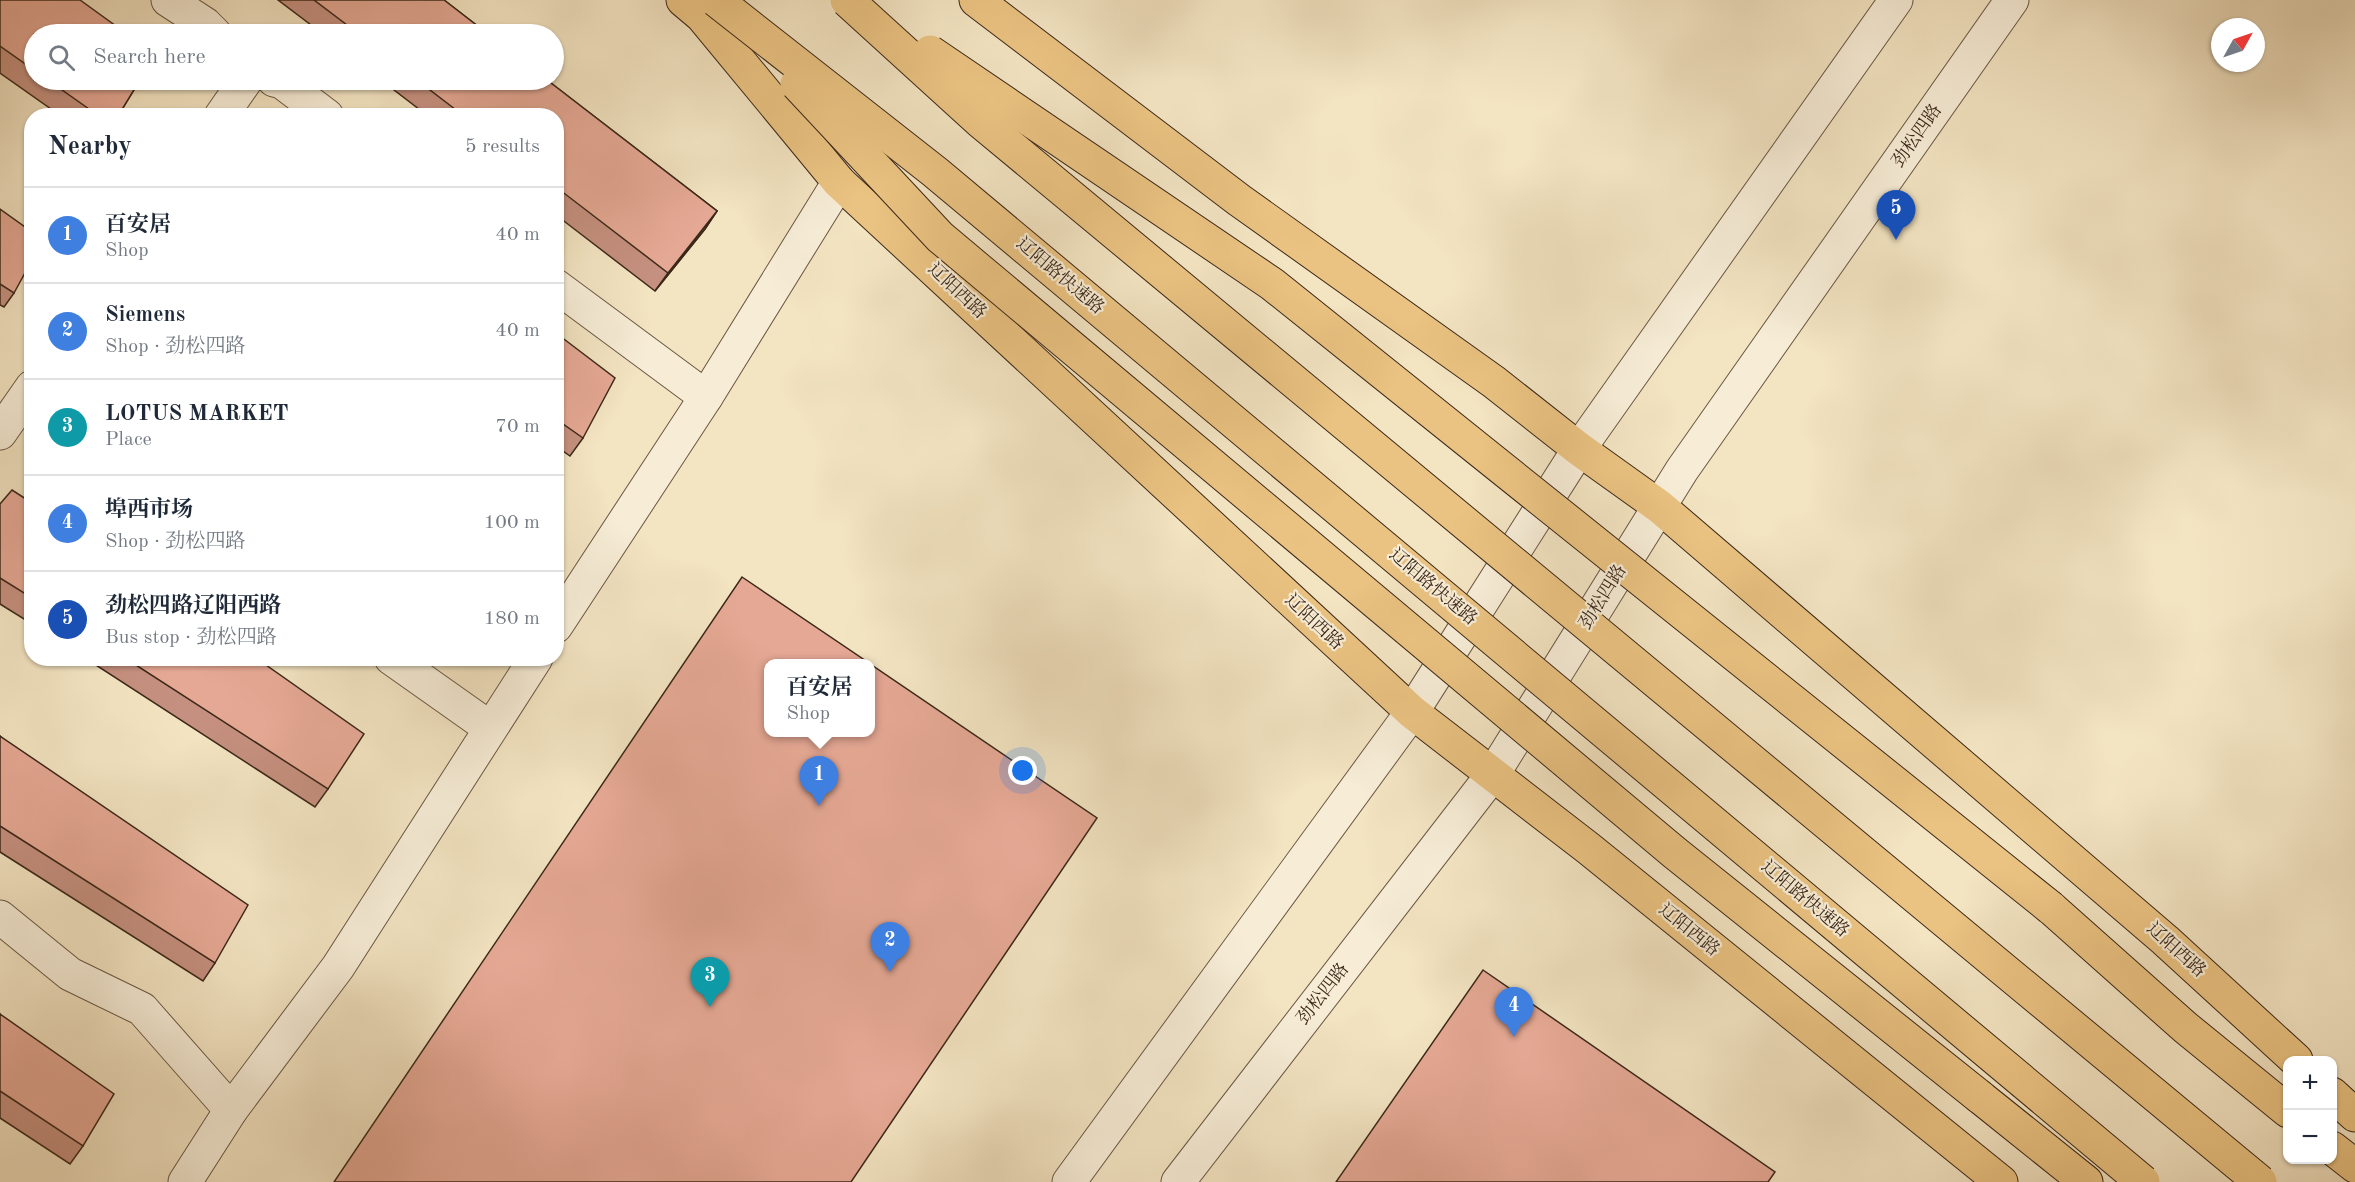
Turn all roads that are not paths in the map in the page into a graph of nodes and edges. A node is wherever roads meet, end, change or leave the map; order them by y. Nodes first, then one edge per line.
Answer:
1 (168, 0) edge
2 (683, 0) edge
3 (847, 0) edge
4 (853, 0) edge
5 (976, 0) edge
6 (1896, 0) edge
7 (2012, 0) edge
8 (721, 4) edge
9 (205, 24) edge
10 (239, 90) edge
11 (293, 90) edge
12 (227, 108) edge
13 (316, 108) edge
14 (839, 182) junction
15 (564, 292) edge
16 (21, 394) edge
17 (706, 397) junction
18 (0, 433) edge
19 (1579, 449) junction
20 (1660, 507) junction
21 (564, 614) edge
22 (402, 666) edge
23 (531, 666) edge
24 (1412, 712) junction
25 (490, 728) junction
26 (1492, 774) junction
27 (0, 917) edge
28 (2292, 1056) edge
29 (2337, 1099) edge
30 (231, 1110) junction
31 (2287, 1110) edge
32 (2355, 1115) edge
33 (2337, 1152) edge
34 (2355, 1166) edge
35 (185, 1182) edge
36 (1069, 1182) edge
37 (1178, 1182) edge
38 (2001, 1182) edge
39 (2086, 1182) edge
40 (2143, 1182) edge
41 (2260, 1182) edge

1 - 9 street
2 - 14 main road, 辽阳西路
3 - 41 main road, bridge
4 - 31 main road, bridge
5 - 19 main road, 辽阳西路
6 - 19 street
7 - 20 street, 劲松四路
8 - 39 main road, bridge
8 - 40 main road, 辽阳路快速路, bridge
10 - 12 street
11 - 13 street
14 - 17 street
14 - 24 main road, 辽阳西路
15 - 17 street
16 - 18 street
17 - 21 street
19 - 20 main road, 辽阳西路
19 - 24 street
20 - 26 street, 劲松四路
20 - 28 main road, 辽阳西路
22 - 25 street
23 - 25 street
24 - 26 main road, 辽阳西路
24 - 36 street
25 - 30 street
26 - 37 street, 劲松四路
26 - 38 main road, 辽阳西路
27 - 30 street
29 - 32 main road
30 - 35 street
33 - 34 main road

